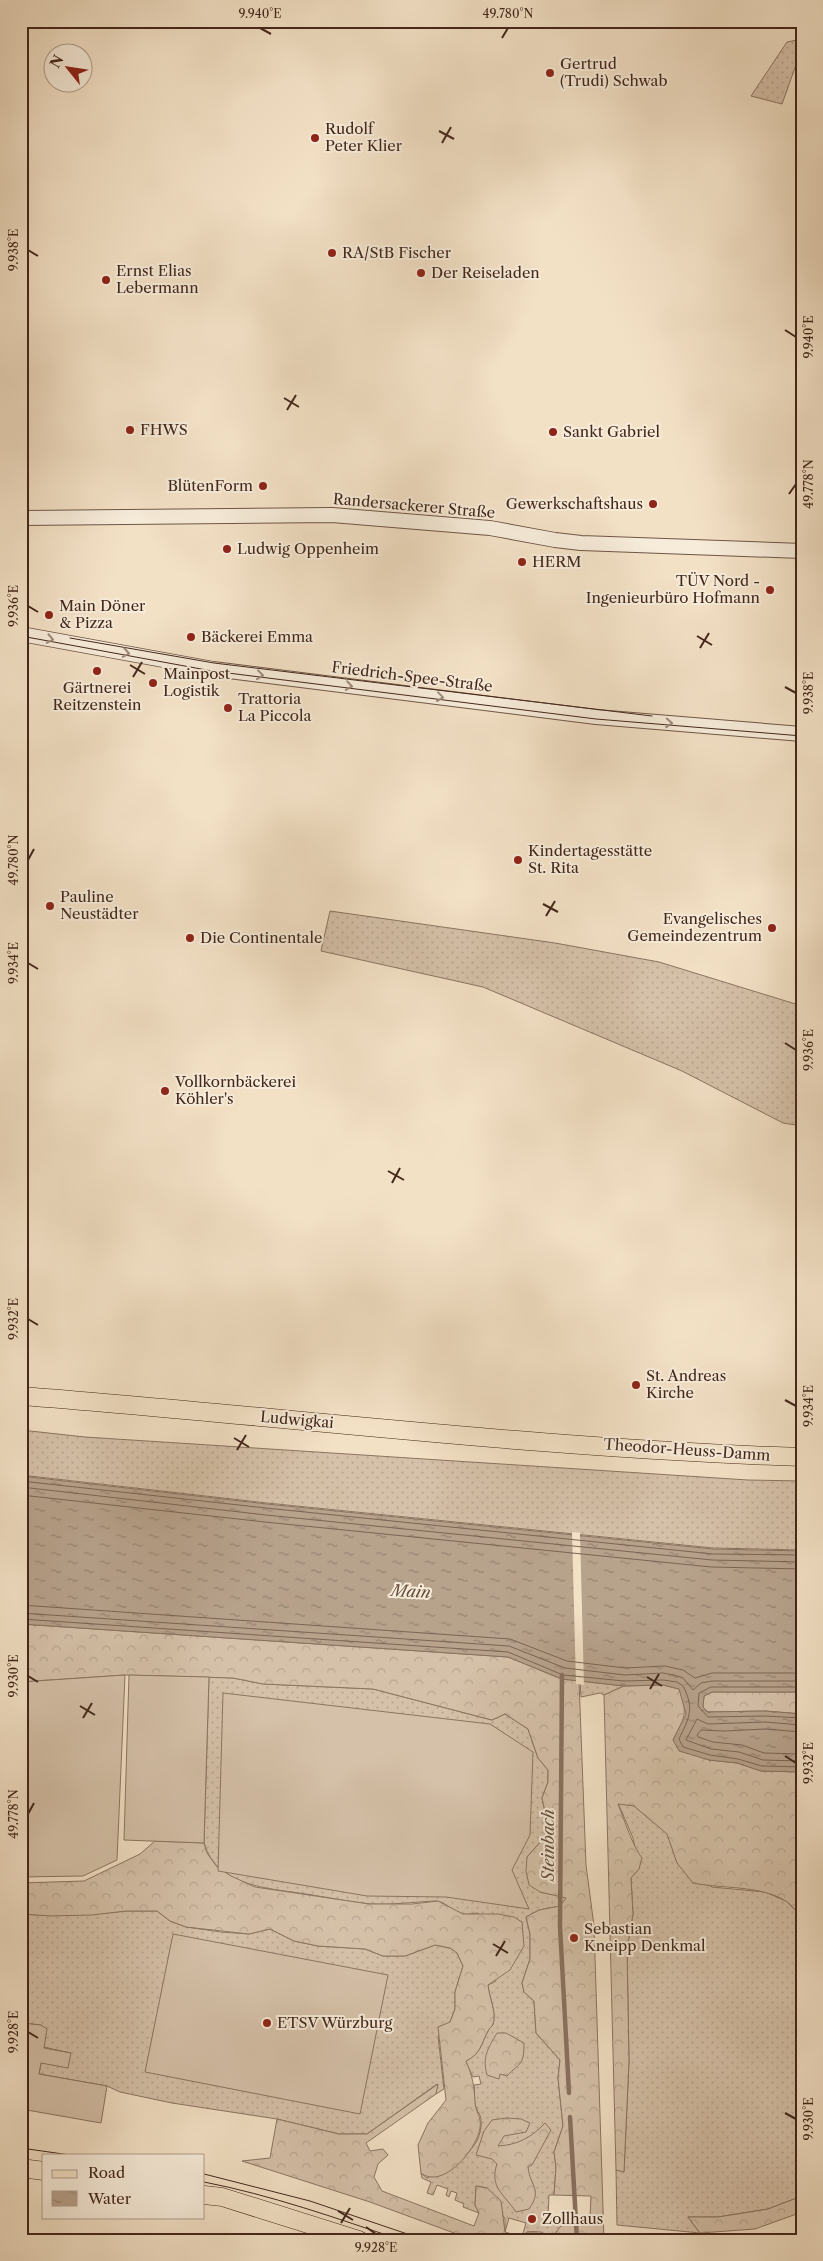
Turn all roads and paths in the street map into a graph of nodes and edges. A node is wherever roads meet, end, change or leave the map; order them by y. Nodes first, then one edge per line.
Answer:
1 (21, 518) edge
2 (802, 551) edge
3 (21, 634) edge
4 (802, 734) edge
5 (21, 1396) edge
6 (573, 1443) joint
7 (802, 1457) edge
8 (21, 2168) edge
9 (42, 2171) edge
10 (205, 2195) edge
11 (359, 2240) edge

1 - 2 street, Randersackerer Straße
3 -> 4 street, Friedrich-Spee-Straße
5 - 6 main road, Ludwigkai
6 - 7 main road, Theodor-Heuss-Damm
8 - 9 main road
10 - 11 main road

